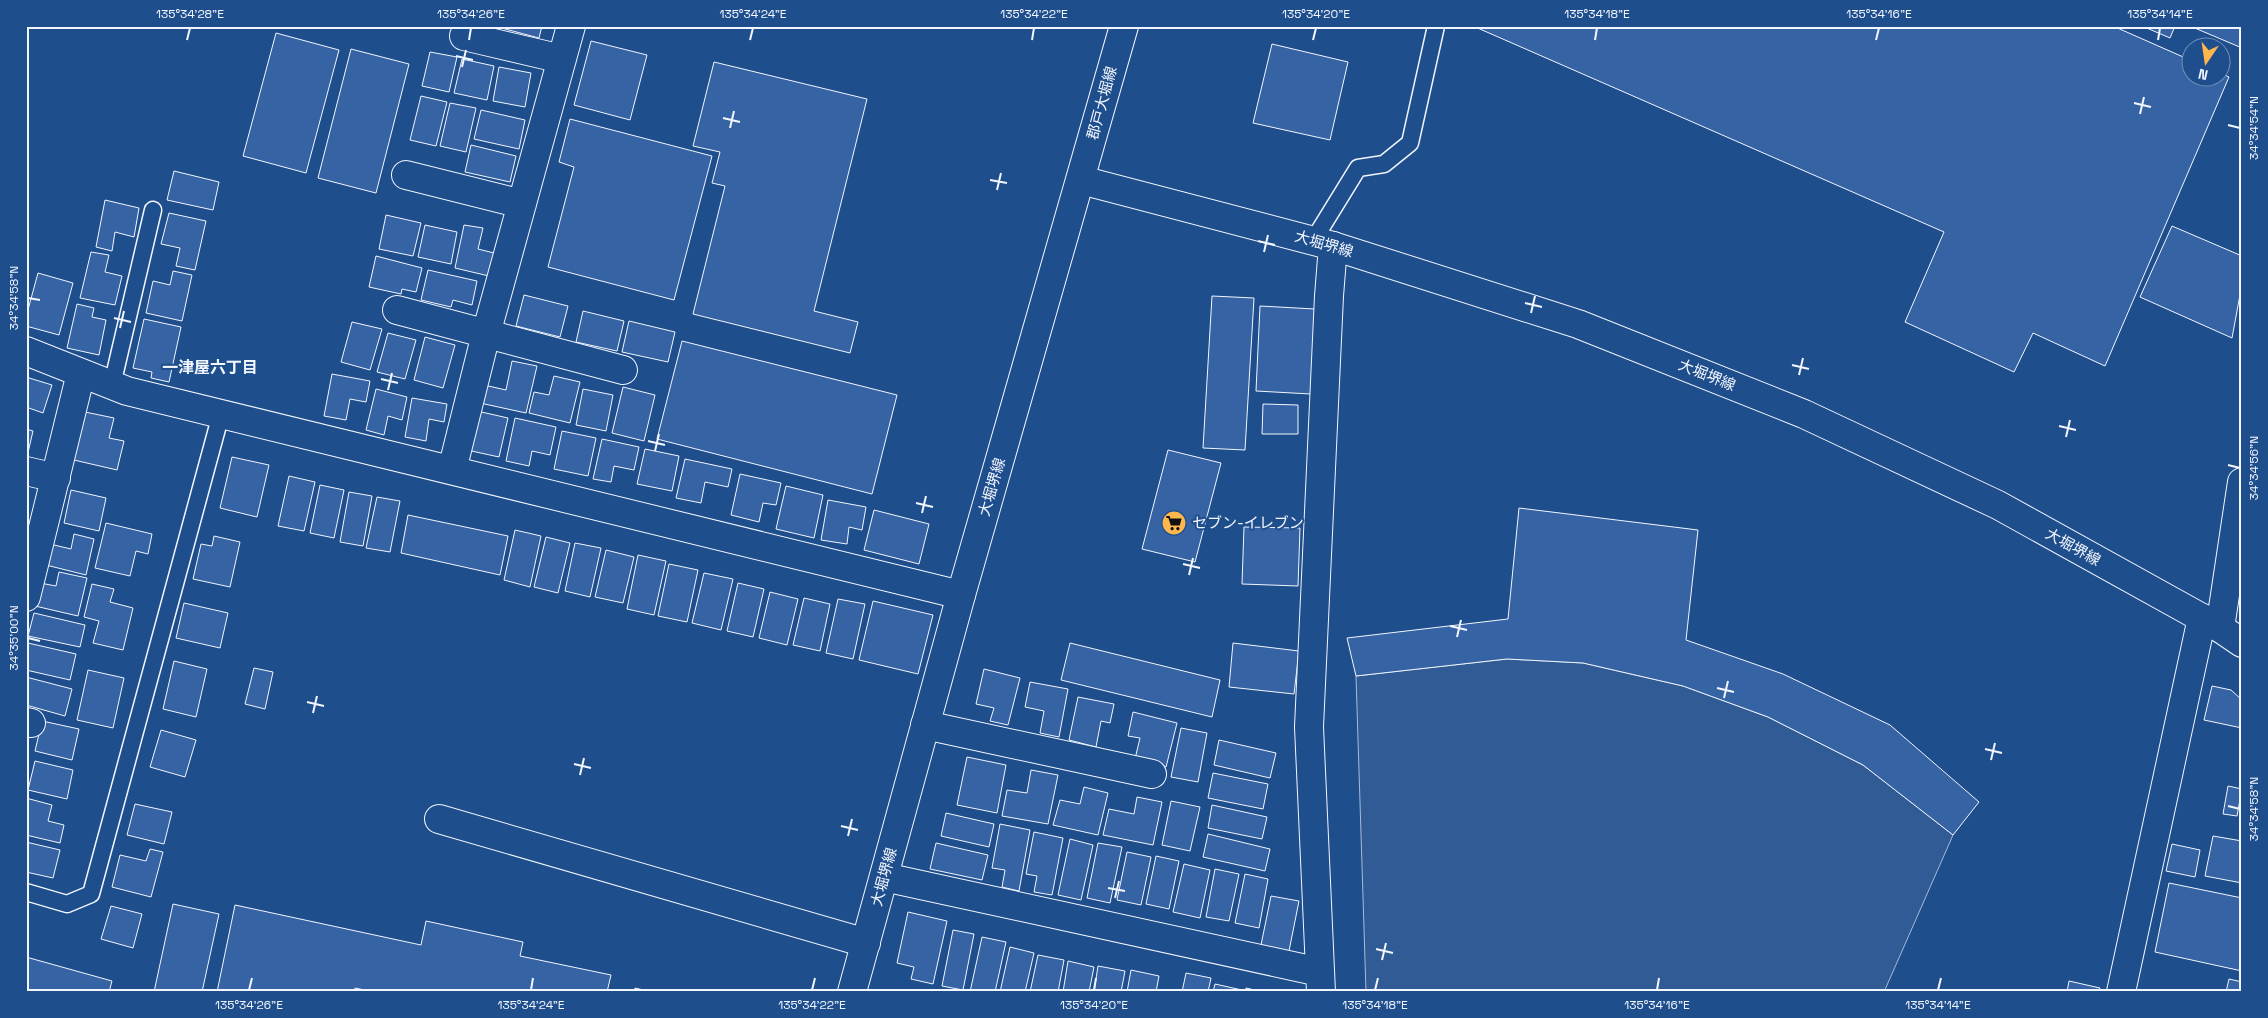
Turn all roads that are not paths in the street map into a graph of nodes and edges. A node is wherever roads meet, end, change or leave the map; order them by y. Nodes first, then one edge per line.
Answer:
1 (572, 26) edge
2 (1124, 26) edge
3 (1436, 26) edge
4 (464, 36) dead end
5 (562, 59) junction
6 (406, 175) dead end
7 (1081, 180) junction
8 (522, 204) junction
9 (153, 210) dead end
10 (1323, 243) junction
11 (397, 310) dead end
12 (486, 334) junction
13 (26, 351) edge
14 (623, 370) dead end
15 (81, 373) junction
16 (112, 385) junction
17 (221, 414) junction
18 (452, 470) junction
19 (26, 472) edge
20 (56, 478) junction
21 (2242, 482) edge
22 (961, 595) junction
23 (26, 597) edge
24 (2211, 623) junction
25 (2242, 643) edge
26 (925, 725) junction
27 (1152, 774) dead end
28 (438, 819) dead end
29 (884, 877) junction
30 (26, 892) edge
31 (866, 943) junction
32 (1320, 982) edge
33 (852, 992) edge
34 (2121, 992) edge

1 - 5 street
2 - 7 street, 郡戸大堀線
3 - 10 lane
4 - 5 street
5 - 8 street
6 - 8 street
7 - 10 street, 大堀堺線
7 - 22 street, 大堀堺線
8 - 12 street
9 - 16 lane
10 - 24 street, 大堀堺線
10 - 32 street
11 - 12 street
12 - 14 street
12 - 18 street
13 - 15 street
15 - 16 street
15 - 20 street
16 - 17 street
17 - 18 street
17 - 30 lane
18 - 22 street
19 - 20 street
20 - 23 street
21 - 24 street
22 - 26 street, 大堀堺線
24 - 25 street, 大堀堺線
24 - 34 street
26 - 27 street
26 - 29 street, 大堀堺線
28 - 31 street
29 - 31 street, 大堀堺線
29 - 32 street
31 - 33 street, 大堀堺線

